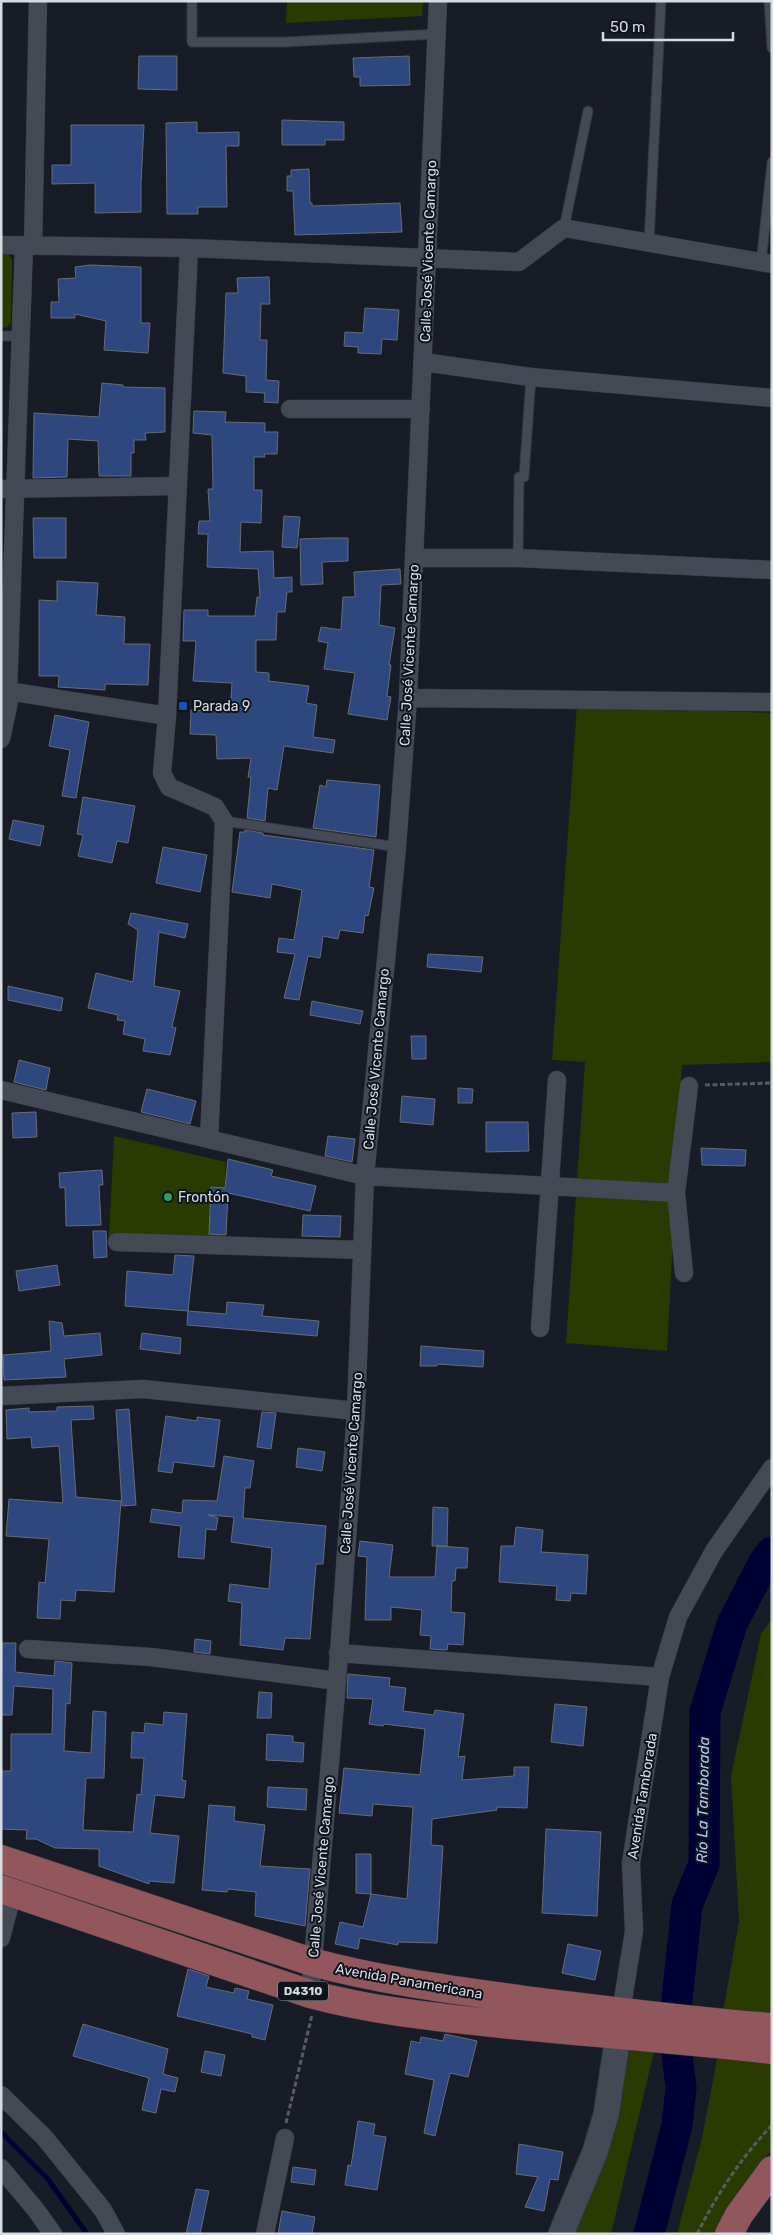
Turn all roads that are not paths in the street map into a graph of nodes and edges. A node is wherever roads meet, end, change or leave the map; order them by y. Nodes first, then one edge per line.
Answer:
1 (38, 1) edge
2 (192, 1) edge
3 (438, 1) edge
4 (661, 1) edge
5 (769, 1) edge
6 (437, 34) junction
7 (772, 48) edge
8 (588, 111) dead end
9 (772, 162) edge
10 (564, 228) junction
11 (649, 243) junction
12 (1, 245) edge
13 (28, 246) junction
14 (189, 248) junction
15 (428, 259) junction
16 (766, 264) edge
17 (1, 336) edge
18 (21, 336) junction
19 (423, 362) junction
20 (531, 376) junction
21 (772, 398) edge
22 (290, 409) dead end
23 (421, 410) junction
24 (178, 486) junction
25 (8, 488) edge
26 (414, 558) junction
27 (518, 558) junction
28 (772, 570) edge
29 (7, 691) edge
30 (408, 698) junction
31 (772, 702) edge
32 (167, 716) junction
33 (1, 739) edge
34 (224, 821) junction
35 (397, 847) junction
36 (557, 1080) dead end
37 (690, 1086) road end
38 (1, 1090) edge
39 (209, 1139) junction
40 (365, 1176) junction
41 (550, 1185) junction
42 (676, 1193) junction
43 (117, 1242) dead end
44 (361, 1250) junction
45 (684, 1273) dead end
46 (540, 1328) dead end
47 (1, 1396) edge
48 (356, 1410) junction
49 (772, 1468) edge
50 (28, 1649) dead end
51 (338, 1653) junction
52 (660, 1677) junction
53 (337, 1681) junction
54 (1, 1858) edge
55 (7, 1891) edge
56 (1, 1938) edge
57 (312, 1962) junction
58 (310, 1994) junction
59 (620, 2024) junction
60 (772, 2027) edge
61 (720, 2034) junction
62 (772, 2050) edge
63 (1, 2095) edge
64 (285, 2138) road end
65 (1, 2168) edge
66 (772, 2170) edge
67 (53, 2234) edge
68 (116, 2234) edge
69 (265, 2234) edge
70 (561, 2234) edge
71 (729, 2234) edge

1 - 13 street
2 - 6 lane
3 - 6 street, Calle José Vicente Camargo
4 - 11 lane
5 - 7 lane
6 - 15 street, Calle José Vicente Camargo
8 - 10 lane
9 - 16 lane
10 - 11 street
10 - 15 street
11 - 16 street
12 - 13 street
13 - 14 street
13 - 18 street
14 - 15 street
14 - 24 street
15 - 19 street, Calle José Vicente Camargo
17 - 18 lane
18 - 25 street
19 - 20 street
19 - 23 street, Calle José Vicente Camargo
20 - 21 street
20 - 27 lane
22 - 23 street
23 - 26 street, Calle José Vicente Camargo
24 - 25 street
24 - 32 street
25 - 29 street
26 - 27 street
26 - 30 street, Calle José Vicente Camargo
27 - 28 street
29 - 32 street
29 - 33 street
30 - 31 street
30 - 35 street, Calle José Vicente Camargo
32 - 34 street
34 - 35 lane
34 - 39 street
35 - 40 street, Calle José Vicente Camargo
36 - 41 street
37 - 42 street
38 - 39 street
39 - 40 street
40 - 41 street
40 - 44 street, Calle José Vicente Camargo
41 - 42 street
41 - 46 street
42 - 45 street
43 - 44 street
44 - 48 street, Calle José Vicente Camargo
47 - 48 street
48 - 51 street, Calle José Vicente Camargo
49 - 52 street, Avenida Tamborada
50 - 53 street
51 - 52 street
51 - 53 street, Calle José Vicente Camargo
52 - 59 street, Avenida Tamborada
53 - 57 street, Calle José Vicente Camargo
54 - 57 main road, Avenida Panamericana / D4310
55 - 56 street
55 - 58 main road, Avenida Panamericana / D4310
57 - 58 street, Calle José Vicente Camargo
57 - 59 main road, Avenida Panamericana / D4310
58 - 59 main road, Avenida Panamericana / D4310
59 - 61 main road, Avenida Panamericana
59 - 70 main road, Avenida Tamborada
60 - 61 main road, Avenida Panamericana
61 - 62 main road, Avenida Panamericana
63 - 68 street
64 - 69 street
65 - 67 street
66 - 71 main road

